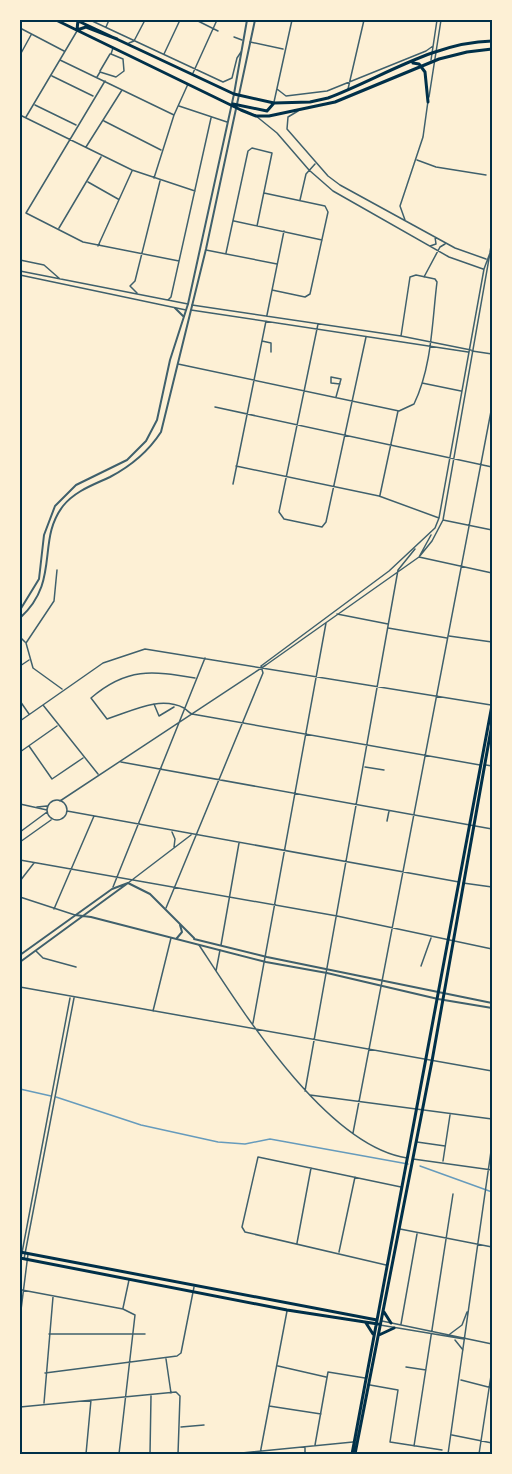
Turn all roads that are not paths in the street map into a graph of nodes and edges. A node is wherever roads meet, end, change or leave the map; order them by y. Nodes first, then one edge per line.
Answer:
1 (59, 20) edge
2 (77, 20) edge
3 (90, 20) edge
4 (109, 20) edge
5 (145, 20) edge
6 (180, 20) edge
7 (196, 20) edge
8 (217, 20) edge
9 (247, 20) edge
10 (255, 20) edge
11 (292, 20) edge
12 (364, 20) edge
13 (437, 20) edge
14 (441, 20) edge
15 (20, 28) edge
16 (90, 28) junction
17 (105, 28) junction
18 (214, 28) junction
19 (77, 30) junction
20 (218, 31) dead end
21 (32, 34) junction
22 (87, 34) junction
23 (234, 37) dead end
24 (118, 39) junction
25 (134, 41) junction
26 (243, 41) junction
27 (492, 41) edge
28 (250, 42) junction
29 (128, 44) junction
30 (433, 46) junction
31 (113, 48) junction
32 (284, 49) junction
33 (492, 50) edge
34 (65, 51) junction
35 (242, 51) junction
36 (434, 53) junction
37 (111, 54) junction
38 (164, 54) junction
39 (20, 55) edge
40 (60, 60) junction
41 (433, 62) junction
42 (411, 63) junction
43 (422, 66) junction
44 (195, 68) junction
45 (100, 72) junction
46 (192, 74) junction
47 (51, 75) junction
48 (97, 77) junction
49 (105, 81) junction
50 (350, 83) junction
51 (188, 84) junction
52 (278, 89) junction
53 (123, 90) junction
54 (348, 90) junction
55 (234, 94) junction
56 (239, 96) junction
57 (94, 97) junction
58 (428, 102) junction
59 (274, 103) junction
60 (34, 104) junction
61 (231, 104) junction
62 (178, 105) junction
63 (236, 106) junction
64 (305, 109) junction
65 (174, 114) junction
66 (20, 115) edge
67 (256, 116) junction
68 (26, 118) junction
69 (211, 118) junction
70 (103, 121) junction
71 (227, 122) junction
72 (77, 126) junction
73 (68, 139) junction
74 (85, 148) junction
75 (161, 151) junction
76 (102, 156) junction
77 (416, 160) junction
78 (316, 163) junction
79 (132, 170) junction
80 (309, 170) junction
81 (486, 175) dead end
82 (153, 178) junction
83 (160, 181) junction
84 (87, 182) junction
85 (195, 191) junction
86 (264, 193) junction
87 (119, 200) junction
88 (300, 201) junction
89 (233, 221) junction
90 (408, 223) junction
91 (257, 226) junction
92 (59, 229) junction
93 (284, 231) junction
94 (435, 237) junction
95 (322, 240) junction
96 (492, 240) edge
97 (446, 243) junction
98 (98, 246) junction
99 (429, 247) junction
100 (206, 249) junction
101 (437, 251) junction
102 (226, 253) junction
103 (142, 254) junction
104 (20, 260) edge
105 (489, 260) edge
106 (179, 261) junction
107 (277, 264) junction
108 (486, 269) junction
109 (20, 271) edge
110 (492, 271) edge
111 (30, 273) junction
112 (20, 275) edge
113 (29, 277) junction
114 (424, 277) junction
115 (61, 279) junction
116 (272, 290) junction
117 (138, 294) junction
118 (168, 300) junction
119 (188, 304) junction
120 (193, 305) junction
121 (175, 308) junction
122 (186, 310) junction
123 (192, 310) junction
124 (267, 316) junction
125 (183, 319) junction
126 (266, 320) junction
127 (319, 323) junction
128 (318, 328) junction
129 (366, 336) junction
130 (401, 336) junction
131 (261, 341) junction
132 (429, 341) junction
133 (430, 346) junction
134 (469, 348) junction
135 (272, 351) dead end
136 (472, 351) junction
137 (468, 352) junction
138 (492, 354) edge
139 (177, 363) junction
140 (253, 380) junction
141 (421, 382) junction
142 (340, 384) dead end
143 (304, 390) junction
144 (462, 391) junction
145 (336, 398) junction
146 (353, 400) junction
147 (492, 406) edge
148 (215, 407) dead end
149 (399, 411) junction
150 (247, 415) junction
151 (297, 426) junction
152 (345, 436) junction
153 (390, 447) junction
154 (452, 459) junction
155 (481, 465) junction
156 (236, 466) junction
157 (492, 467) edge
158 (286, 476) junction
159 (233, 484) dead end
160 (335, 486) junction
161 (379, 496) junction
162 (439, 518) junction
163 (443, 519) junction
164 (470, 525) junction
165 (492, 530) edge
166 (432, 533) junction
167 (416, 547) junction
168 (419, 557) junction
169 (462, 566) junction
170 (57, 570) dead end
171 (399, 570) junction
172 (492, 573) edge
173 (20, 610) edge
174 (336, 614) junction
175 (20, 618) edge
176 (326, 621) junction
177 (389, 624) junction
178 (388, 628) junction
179 (20, 637) edge
180 (448, 637) junction
181 (492, 642) edge
182 (26, 643) junction
183 (205, 657) junction
184 (30, 660) junction
185 (20, 666) edge
186 (261, 666) junction
187 (317, 676) junction
188 (195, 678) junction
189 (378, 687) junction
190 (63, 690) junction
191 (436, 696) junction
192 (20, 701) edge
193 (154, 704) junction
194 (43, 705) junction
195 (492, 705) edge
196 (175, 706) junction
197 (184, 708) junction
198 (29, 714) junction
199 (192, 714) junction
200 (20, 721) edge
201 (180, 721) junction
202 (242, 722) junction
203 (492, 724) edge
204 (57, 725) junction
205 (306, 734) junction
206 (368, 744) junction
207 (29, 746) junction
208 (20, 752) edge
209 (425, 755) junction
210 (83, 758) junction
211 (119, 762) junction
212 (483, 765) junction
213 (364, 766) junction
214 (492, 766) edge
215 (161, 768) junction
216 (384, 770) dead end
217 (98, 775) junction
218 (219, 778) junction
219 (295, 792) junction
220 (60, 801) junction
221 (20, 804) edge
222 (49, 804) junction
223 (357, 804) junction
224 (33, 807) junction
225 (389, 810) junction
226 (47, 811) junction
227 (67, 812) junction
228 (414, 815) junction
229 (94, 816) junction
230 (53, 819) junction
231 (387, 821) dead end
232 (138, 825) junction
233 (472, 825) junction
234 (492, 829) edge
235 (172, 831) junction
236 (20, 832) edge
237 (192, 835) junction
238 (196, 836) junction
239 (20, 842) edge
240 (239, 843) junction
241 (173, 847) junction
242 (284, 852) junction
243 (20, 860) edge
244 (34, 863) junction
245 (346, 863) junction
246 (71, 870) junction
247 (403, 873) junction
248 (116, 877) junction
249 (130, 878) junction
250 (20, 881) edge
251 (128, 883) junction
252 (461, 883) junction
253 (175, 886) junction
254 (492, 887) edge
255 (112, 889) junction
256 (20, 897) edge
257 (230, 897) junction
258 (275, 905) junction
259 (54, 909) junction
260 (166, 909) junction
261 (75, 915) junction
262 (84, 916) junction
263 (337, 916) junction
264 (179, 922) junction
265 (393, 929) junction
266 (431, 937) junction
267 (171, 938) junction
268 (175, 939) junction
269 (194, 939) junction
270 (451, 942) junction
271 (198, 944) junction
272 (221, 946) junction
273 (492, 949) edge
274 (36, 950) junction
275 (220, 950) junction
276 (20, 953) edge
277 (267, 957) junction
278 (20, 962) edge
279 (266, 962) junction
280 (421, 966) dead end
281 (76, 967) dead end
282 (328, 968) junction
283 (216, 972) junction
284 (327, 973) junction
285 (383, 980) junction
286 (382, 985) junction
287 (20, 987) edge
288 (439, 994) junction
289 (444, 995) junction
290 (70, 997) junction
291 (74, 998) junction
292 (438, 999) junction
293 (443, 1000) junction
294 (492, 1003) edge
295 (492, 1008) edge
296 (153, 1012) junction
297 (253, 1023) junction
298 (257, 1029) junction
299 (316, 1040) junction
300 (369, 1049) junction
301 (427, 1060) junction
302 (432, 1061) junction
303 (492, 1071) edge
304 (305, 1091) junction
305 (309, 1095) junction
306 (359, 1102) junction
307 (417, 1110) junction
308 (422, 1111) junction
309 (450, 1114) junction
310 (492, 1119) edge
311 (353, 1133) junction
312 (416, 1141) junction
313 (492, 1144) edge
314 (445, 1146) junction
315 (410, 1160) junction
316 (443, 1162) junction
317 (311, 1167) junction
318 (408, 1169) junction
319 (489, 1169) junction
320 (492, 1170) edge
321 (355, 1176) junction
322 (37, 1180) junction
323 (402, 1187) junction
324 (453, 1194) dead end
325 (399, 1229) junction
326 (417, 1233) junction
327 (445, 1238) junction
328 (297, 1244) junction
329 (477, 1244) junction
330 (492, 1247) edge
331 (24, 1253) edge
332 (339, 1253) junction
333 (23, 1259) edge
334 (386, 1265) junction
335 (129, 1279) junction
336 (194, 1285) junction
337 (22, 1290) junction
338 (193, 1290) junction
339 (53, 1296) junction
340 (123, 1309) junction
341 (468, 1309) junction
342 (287, 1310) junction
343 (383, 1310) junction
344 (378, 1312) junction
345 (20, 1318) edge
346 (365, 1320) junction
347 (378, 1322) junction
348 (391, 1323) junction
349 (400, 1325) junction
350 (394, 1328) junction
351 (431, 1331) junction
352 (48, 1334) junction
353 (134, 1334) junction
354 (145, 1334) dead end
355 (431, 1335) junction
356 (376, 1336) junction
357 (448, 1336) junction
358 (465, 1339) junction
359 (492, 1344) edge
360 (463, 1351) junction
361 (166, 1359) junction
362 (130, 1361) junction
363 (277, 1366) junction
364 (406, 1367) dead end
365 (492, 1369) edge
366 (426, 1370) junction
367 (45, 1373) junction
368 (326, 1377) junction
369 (366, 1379) junction
370 (460, 1380) junction
371 (368, 1385) junction
372 (491, 1388) edge
373 (171, 1393) junction
374 (152, 1395) junction
375 (124, 1396) junction
376 (91, 1399) junction
377 (44, 1404) junction
378 (268, 1406) junction
379 (20, 1407) edge
380 (321, 1414) junction
381 (204, 1425) dead end
382 (179, 1428) junction
383 (452, 1435) junction
384 (481, 1441) junction
385 (354, 1442) junction
386 (492, 1443) edge
387 (315, 1445) junction
388 (414, 1446) junction
389 (305, 1447) junction
390 (442, 1450) dead end
391 (261, 1451) junction
392 (86, 1455) edge
393 (119, 1455) edge
394 (150, 1455) edge
395 (178, 1455) edge
396 (232, 1455) edge
397 (260, 1455) edge
398 (305, 1455) edge
399 (353, 1455) edge
400 (448, 1455) edge
401 (479, 1455) edge

1 - 2 main road
1 - 19 main road
2 - 19 main road
2 - 24 main road
3 - 17 street
4 - 17 street
5 - 25 street
6 - 38 street
7 - 18 street
8 - 18 street
9 - 26 street
10 - 28 street
11 - 32 street
12 - 50 street
13 - 30 street
14 - 36 street
15 - 21 street
16 - 19 main road
16 - 22 main road
16 - 24 main road
17 - 25 street
18 - 20 street
18 - 44 street
19 - 22 main road
19 - 34 street
21 - 34 street
21 - 39 street
22 - 31 main road
23 - 26 street
24 - 29 main road
25 - 29 street
25 - 38 street
26 - 35 street
27 - 36 main road
28 - 32 street
28 - 56 street
29 - 46 main road
30 - 36 street
30 - 50 street
31 - 37 street
31 - 51 main road
32 - 52 street
33 - 41 main road
34 - 40 street
35 - 44 street
35 - 55 street
36 - 41 street
36 - 42 main road
37 - 45 street
37 - 45 street
38 - 44 street
40 - 47 street
40 - 48 street
41 - 43 main road
41 - 58 street
42 - 43 main road
42 - 54 main road
43 - 58 main road
43 - 64 main road
44 - 46 street
45 - 48 street
46 - 55 main road
47 - 57 street
47 - 60 street
48 - 49 street
49 - 53 street
49 - 57 street
50 - 52 street
50 - 54 street
51 - 61 main road
51 - 62 street
52 - 59 street
53 - 65 street
53 - 70 street
54 - 59 main road
55 - 56 main road
55 - 61 street
56 - 59 main road
56 - 63 street
57 - 72 street
58 - 77 street
59 - 63 main road
60 - 68 street
60 - 72 street
61 - 63 main road
61 - 71 street
62 - 65 street
62 - 69 street
63 - 67 main road
63 - 100 street
64 - 67 main road
64 - 78 street
65 - 75 street
66 - 68 street
67 - 80 street
68 - 73 street
69 - 71 street
69 - 85 street
70 - 74 street
70 - 75 street
71 - 119 street
72 - 73 street
73 - 74 street
73 - 92 street
74 - 76 street
75 - 82 street
76 - 79 street
76 - 84 street
77 - 81 street
77 - 90 street
78 - 80 street
78 - 90 street
79 - 82 street
79 - 87 street
80 - 88 street
80 - 99 street
82 - 83 street
83 - 85 street
83 - 103 street
84 - 87 street
84 - 92 street
85 - 106 street
86 - 88 street
86 - 89 street
86 - 91 street
87 - 98 street
88 - 95 street
89 - 91 street
89 - 102 street
90 - 94 street
91 - 93 street
92 - 98 street
93 - 95 street
93 - 107 street
94 - 97 street
94 - 99 street
95 - 116 street
96 - 105 street
97 - 101 street
97 - 105 street
98 - 103 street
99 - 101 street
100 - 102 street
100 - 120 street
101 - 108 street
101 - 114 street
102 - 107 street
103 - 106 street
103 - 117 street
104 - 115 street
105 - 108 street
106 - 118 street
107 - 116 street
108 - 110 street
108 - 134 street
108 - 136 street
109 - 111 street
111 - 113 street
111 - 115 street
112 - 113 street
113 - 121 street
114 - 130 street
114 - 132 street
115 - 117 street
116 - 124 street
117 - 118 street
118 - 119 street
119 - 120 street
119 - 122 street
120 - 123 street
120 - 124 street
121 - 122 street
121 - 125 street
122 - 123 street
122 - 125 street
123 - 126 street
123 - 139 street
124 - 127 street
125 - 173 street
126 - 128 street
126 - 131 street
127 - 128 street
127 - 130 street
128 - 129 street
128 - 143 street
129 - 133 street
129 - 146 street
130 - 132 street
131 - 135 street
131 - 140 street
132 - 133 street
132 - 134 street
133 - 137 street
133 - 141 street
134 - 136 street
134 - 137 street
136 - 137 street
136 - 138 street
136 - 154 street
137 - 144 street
139 - 140 street
139 - 175 street
140 - 143 street
140 - 150 street
141 - 144 street
141 - 149 street
142 - 145 street
143 - 145 street
143 - 151 street
144 - 154 street
145 - 146 street
146 - 149 street
146 - 152 street
147 - 155 street
148 - 150 street
149 - 153 street
150 - 151 street
150 - 156 street
151 - 152 street
151 - 158 street
152 - 153 street
152 - 160 street
153 - 154 street
153 - 161 street
154 - 155 street
154 - 162 street
154 - 163 street
155 - 157 street
155 - 164 street
156 - 158 street
156 - 159 street
158 - 160 street
158 - 160 street
160 - 161 street
161 - 162 street
162 - 163 street
162 - 166 street
163 - 164 street
163 - 168 street
164 - 165 street
164 - 169 street
166 - 167 street
166 - 168 street
167 - 171 street
167 - 186 street
168 - 169 street
168 - 171 street
169 - 172 street
169 - 180 street
170 - 182 street
171 - 174 street
171 - 177 street
174 - 176 street
174 - 177 street
176 - 186 street
176 - 187 street
177 - 178 street
178 - 180 street
178 - 189 street
179 - 182 street
180 - 181 street
180 - 191 street
182 - 184 street
183 - 186 street
183 - 188 street
183 - 190 street
184 - 185 street
184 - 190 street
186 - 187 street
186 - 199 street
186 - 202 street
187 - 189 street
187 - 205 street
188 - 193 street
188 - 197 street
189 - 191 street
189 - 206 street
190 - 194 street
191 - 195 street
191 - 209 street
192 - 198 street
193 - 196 street
193 - 196 street
194 - 198 street
194 - 204 street
195 - 212 main road
196 - 197 street
197 - 199 street
197 - 201 street
198 - 200 street
199 - 201 street
199 - 202 street
201 - 211 street
201 - 215 street
202 - 205 street
202 - 218 street
203 - 212 main road
204 - 207 street
204 - 210 street
205 - 206 street
205 - 219 street
206 - 209 street
206 - 213 street
207 - 208 street
207 - 210 street
209 - 212 street
209 - 228 street
210 - 217 street
211 - 215 street
211 - 217 street
212 - 214 street
212 - 233 main road
213 - 216 street
213 - 223 street
215 - 218 street
215 - 232 street
217 - 220 street
218 - 219 street
218 - 238 street
219 - 223 street
219 - 242 street
220 - 222 street
220 - 227 street
221 - 224 street
222 - 224 street
222 - 226 street
223 - 225 street
223 - 245 street
224 - 226 street
225 - 228 street
225 - 231 street
226 - 230 street
226 - 236 street
227 - 229 street
227 - 230 street
228 - 233 street
228 - 247 street
229 - 232 street
229 - 246 street
230 - 239 street
232 - 235 street
232 - 248 street
233 - 234 street
233 - 252 main road
235 - 237 street
235 - 241 street
237 - 238 street
237 - 241 street
238 - 240 street
238 - 253 street
240 - 242 street
240 - 257 street
241 - 249 street
242 - 245 street
242 - 258 street
243 - 244 street
244 - 246 street
244 - 250 street
245 - 247 street
245 - 263 street
246 - 248 street
246 - 259 street
247 - 252 street
247 - 265 street
248 - 249 street
248 - 255 street
249 - 251 street
249 - 253 street
251 - 255 street
251 - 260 street
251 - 262 street
252 - 254 street
252 - 270 main road
253 - 257 street
253 - 260 street
255 - 261 street
256 - 259 street
257 - 258 street
257 - 272 street
258 - 263 street
258 - 277 street
259 - 261 street
260 - 264 street
261 - 262 street
261 - 276 street
262 - 267 street
262 - 274 street
263 - 265 street
263 - 282 street
264 - 268 street
264 - 269 street
265 - 266 street
265 - 285 street
266 - 270 street
266 - 280 street
267 - 268 street
267 - 296 street
268 - 271 street
269 - 271 street
269 - 272 street
270 - 273 street
270 - 288 main road
270 - 289 main road
271 - 275 street
271 - 283 street
272 - 277 street
274 - 278 street
274 - 281 street
275 - 279 street
275 - 283 street
277 - 279 street
277 - 282 street
279 - 284 street
279 - 297 street
282 - 284 street
282 - 285 street
283 - 297 street
284 - 286 street
284 - 299 street
285 - 286 street
285 - 288 street
286 - 292 street
286 - 300 street
287 - 290 street
288 - 289 street
288 - 292 main road
289 - 293 main road
289 - 294 street
290 - 291 street
290 - 322 street
291 - 296 street
291 - 322 street
292 - 293 street
292 - 301 main road
293 - 295 street
293 - 302 main road
296 - 298 street
297 - 298 street
298 - 299 street
298 - 304 street
299 - 300 street
299 - 304 street
300 - 301 street
300 - 306 street
301 - 302 street
301 - 307 main road
302 - 303 street
302 - 308 main road
304 - 305 street
305 - 306 street
305 - 311 street
306 - 307 street
306 - 311 street
307 - 308 street
307 - 315 main road
308 - 309 street
308 - 312 main road
309 - 310 street
309 - 314 street
311 - 315 street
312 - 314 street
312 - 315 main road
313 - 319 street
314 - 316 street
315 - 316 street
315 - 318 main road
316 - 319 street
317 - 321 street
317 - 328 street
317 - 328 street
318 - 323 main road
318 - 325 main road
319 - 320 street
319 - 329 street
321 - 323 street
321 - 332 street
322 - 331 street
323 - 334 main road
324 - 327 street
325 - 326 street
325 - 343 main road
326 - 327 street
326 - 349 street
327 - 329 street
327 - 351 street
328 - 332 street
329 - 330 street
329 - 341 street
331 - 333 street
331 - 333 street
331 - 336 main road
332 - 334 street
333 - 335 main road
333 - 337 street
334 - 344 main road
335 - 338 main road
335 - 340 street
336 - 338 street
336 - 346 main road
337 - 339 street
337 - 345 street
338 - 342 main road
338 - 361 street
339 - 340 street
339 - 352 street
340 - 353 street
341 - 357 street
341 - 358 street
342 - 346 main road
342 - 363 street
343 - 347 main road
343 - 348 main road
344 - 346 main road
344 - 347 main road
346 - 347 main road
346 - 356 main road
347 - 348 street
347 - 350 street
347 - 356 main road
348 - 349 street
349 - 351 street
350 - 355 street
350 - 356 main road
351 - 355 street
351 - 357 street
352 - 353 street
352 - 367 street
353 - 354 street
353 - 362 street
355 - 357 street
355 - 366 street
356 - 369 main road
356 - 371 main road
357 - 358 street
357 - 360 street
358 - 359 street
358 - 360 street
360 - 370 street
361 - 362 street
361 - 373 street
362 - 367 street
362 - 375 street
363 - 368 street
363 - 378 street
364 - 366 street
365 - 372 street
366 - 388 street
367 - 377 street
368 - 369 street
368 - 380 street
369 - 385 main road
370 - 372 street
370 - 383 street
371 - 388 street
371 - 399 main road
372 - 384 street
373 - 374 street
373 - 382 street
374 - 375 street
374 - 394 street
375 - 376 street
375 - 393 street
376 - 377 street
376 - 392 street
377 - 379 street
378 - 380 street
378 - 391 street
380 - 387 street
381 - 382 street
382 - 395 street
383 - 384 street
383 - 400 street
384 - 386 street
384 - 401 street
385 - 387 street
385 - 399 main road
387 - 389 street
388 - 390 street
389 - 391 street
389 - 398 street
391 - 396 street
391 - 397 street

